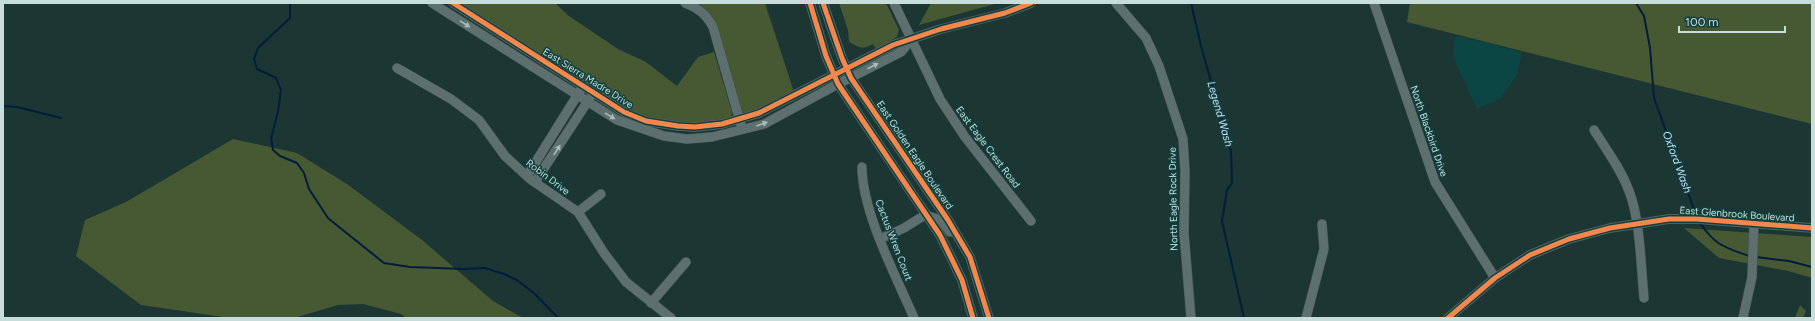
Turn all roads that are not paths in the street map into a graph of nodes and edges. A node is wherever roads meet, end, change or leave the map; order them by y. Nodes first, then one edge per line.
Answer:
1 (432, 3) edge
2 (453, 3) edge
3 (685, 3) edge
4 (810, 3) edge
5 (823, 3) edge
6 (894, 3) edge
7 (1031, 3) edge
8 (1116, 3) edge
9 (1374, 3) edge
10 (911, 40) junction
11 (397, 68) dead end
12 (848, 68) junction
13 (835, 74) junction
14 (851, 78) junction
15 (838, 84) junction
16 (583, 86) junction
17 (593, 92) junction
18 (578, 96) junction
19 (588, 102) junction
20 (738, 119) junction
21 (743, 130) junction
22 (1594, 130) dead end
23 (862, 167) dead end
24 (527, 176) junction
25 (535, 182) junction
26 (601, 194) dead end
27 (578, 212) junction
28 (925, 215) junction
29 (1031, 221) dead end
30 (1636, 223) junction
31 (1754, 223) junction
32 (1322, 224) dead end
33 (1812, 228) edge
34 (880, 238) junction
35 (970, 258) junction
36 (686, 262) dead end
37 (1495, 278) junction
38 (1644, 298) dead end
39 (651, 303) junction
40 (671, 318) edge
41 (914, 318) edge
42 (974, 318) edge
43 (989, 318) edge
44 (1191, 318) edge
45 (1306, 318) edge
46 (1448, 318) edge
47 (1743, 318) edge

1 -> 18 street, East Sierra Madre Drive
2 - 16 street, East Sierra Madre Drive
3 - 20 street
4 - 13 street
5 - 12 street, East Golden Eagle Boulevard
6 - 10 street, East Eagle Crest Road
7 - 10 street, East Sierra Madre Drive
8 - 44 street, North Eagle Rock Drive
9 - 37 street, North Blackbird Drive
10 - 12 street, East Sierra Madre Drive
14 -> 10 street, East Sierra Madre Drive
10 - 29 street, East Eagle Crest Road
11 - 24 street, Robin Drive
12 - 13 street, East Sierra Madre Drive
12 - 14 street, East Golden Eagle Boulevard
13 - 15 street
13 - 20 street, East Sierra Madre Drive
14 - 15 street, East Sierra Madre Drive
14 - 35 street, East Golden Eagle Boulevard
21 -> 15 street, East Sierra Madre Drive
15 - 28 street
16 - 17 street, East Sierra Madre Drive
16 - 18 street
17 - 19 street
17 - 20 street, East Sierra Madre Drive
18 - 19 street, East Sierra Madre Drive
18 - 24 street
19 -> 21 street, East Sierra Madre Drive
25 -> 19 street
20 - 21 street
22 - 30 street
23 - 34 street, Cactus Wren Court
24 - 25 street, Robin Drive
25 - 27 street, Robin Drive
26 - 27 street
27 - 39 street, Robin Drive
28 - 34 street
28 - 35 street
28 - 42 street
30 - 31 street, East Glenbrook Boulevard
30 - 37 street, East Glenbrook Boulevard
30 - 38 street
31 - 33 street, East Glenbrook Boulevard
31 - 47 street
32 - 45 street
34 - 41 street, Cactus Wren Court
35 - 43 street, East Golden Eagle Boulevard
36 - 39 street
37 - 46 street, East Glenbrook Boulevard
39 - 40 street, Robin Drive

